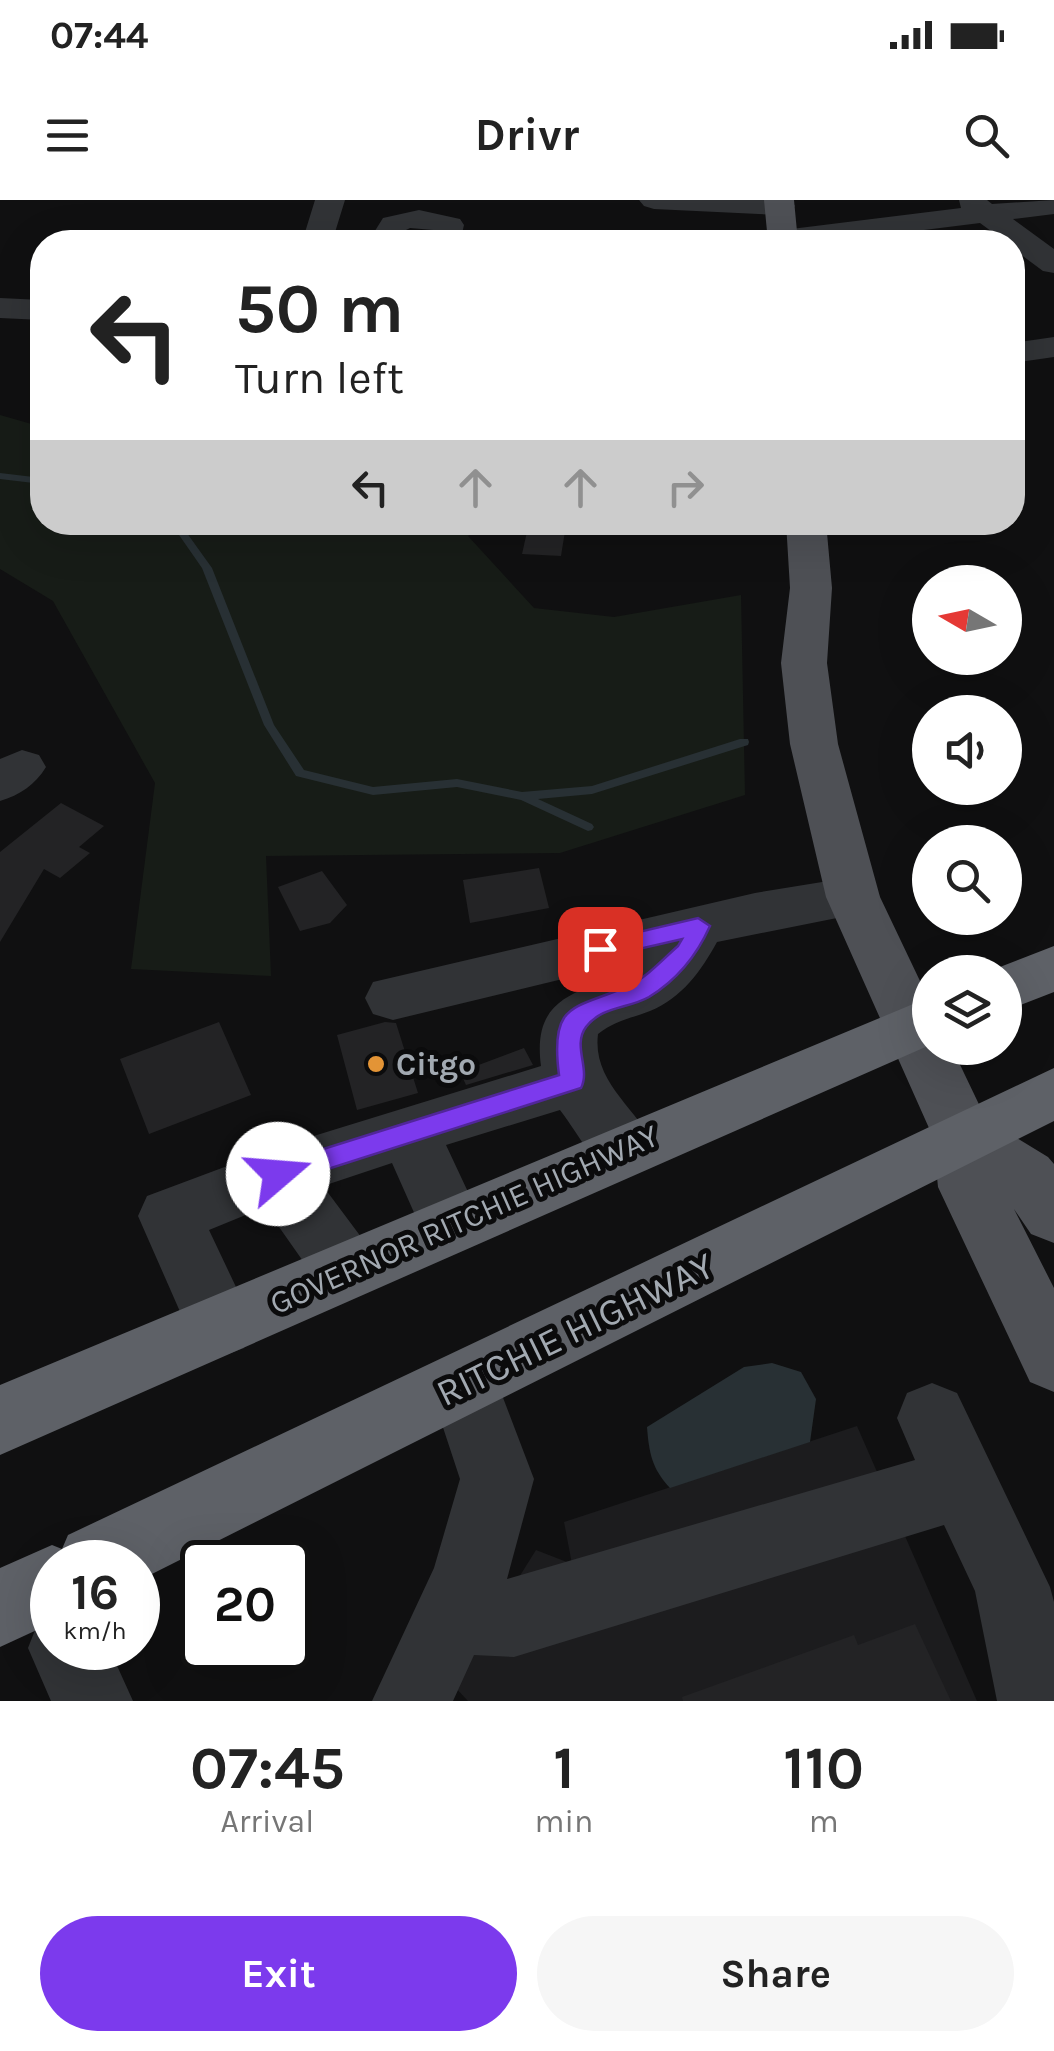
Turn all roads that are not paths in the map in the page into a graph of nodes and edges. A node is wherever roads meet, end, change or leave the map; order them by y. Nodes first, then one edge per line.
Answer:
1 (330, 200) edge
2 (654, 200) edge
3 (780, 203) edge
4 (1054, 205) edge
5 (977, 207) edge
6 (320, 230) edge
7 (386, 230) edge
8 (448, 230) edge
9 (782, 230) edge
10 (846, 230) edge
11 (1008, 230) edge
12 (1025, 243) edge
13 (1054, 264) edge
14 (0, 308) edge
15 (30, 309) edge
16 (1054, 346) edge
17 (1025, 351) edge
18 (807, 535) edge
19 (853, 897) junction
20 (698, 926) junction
21 (1054, 968) edge
22 (1022, 982) edge
23 (394, 998) dead end
24 (912, 1009) edge
25 (912, 1027) edge
26 (936, 1065) edge
27 (572, 1081) junction
28 (1054, 1094) edge
29 (410, 1131) junction
30 (964, 1137) junction
31 (625, 1148) junction
32 (278, 1174) junction
33 (1054, 1214) edge
34 (450, 1224) junction
35 (346, 1270) junction
36 (220, 1326) junction
37 (1054, 1359) edge
38 (464, 1384) junction
39 (932, 1418) dead end
40 (0, 1420) edge
41 (962, 1483) junction
42 (160, 1544) edge
43 (452, 1614) junction
44 (80, 1670) edge
45 (93, 1701) edge
46 (412, 1701) edge
47 (1037, 1701) edge

1 - 6 street
2 - 3 street
3 - 9 main road
4 - 5 street
5 - 10 street
5 - 11 street
7 - 8 street
12 - 13 street
14 - 15 street
16 - 17 street
18 - 19 main road
19 - 20 street
19 - 24 main road
20 - 23 street
20 - 27 street
21 - 22 highway
25 - 31 highway, GOVERNOR RITCHIE HIGHWAY
26 - 30 main road
27 - 29 street
27 - 31 street
28 - 30 highway, RITCHIE HIGHWAY
29 - 32 street
29 - 34 street
30 - 33 main road
30 - 37 main road
30 - 38 highway, RITCHIE HIGHWAY
31 - 34 highway, GOVERNOR RITCHIE HIGHWAY
32 - 35 street
32 - 36 street
34 - 35 highway, GOVERNOR RITCHIE HIGHWAY
35 - 36 highway, GOVERNOR RITCHIE HIGHWAY
36 - 40 highway, GOVERNOR RITCHIE HIGHWAY
38 - 42 highway, RITCHIE HIGHWAY
38 - 43 street
39 - 41 street
41 - 43 street
41 - 47 street
43 - 46 street
44 - 45 street

